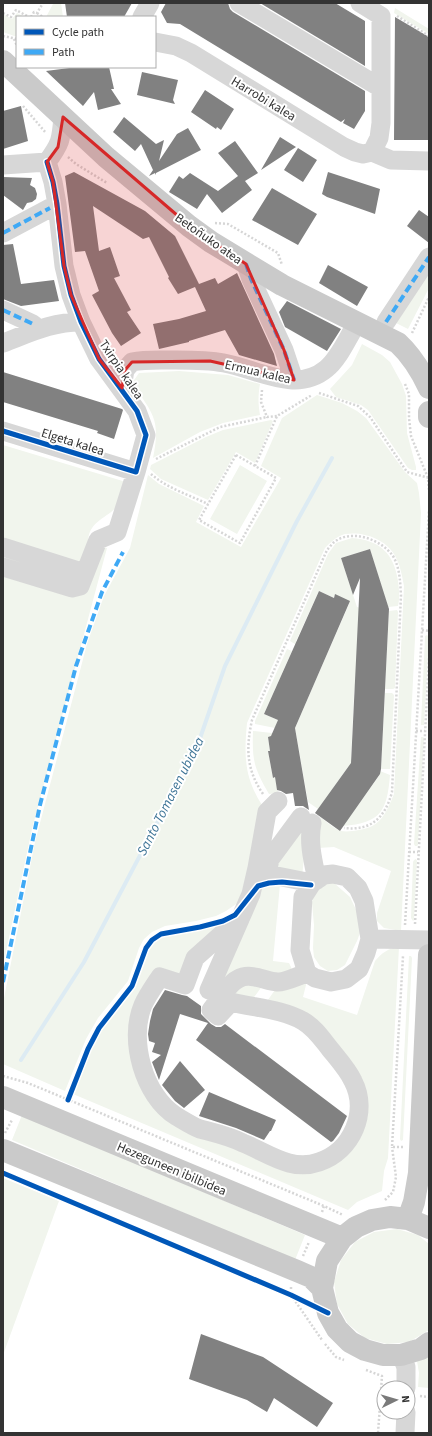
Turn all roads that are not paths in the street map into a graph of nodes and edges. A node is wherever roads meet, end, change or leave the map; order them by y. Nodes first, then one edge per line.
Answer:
1 (150, 3) edge
2 (239, 3) edge
3 (360, 3) edge
4 (143, 16) edge
5 (156, 42) edge
6 (16, 59) edge
7 (3, 62) edge
8 (381, 88) junction
9 (63, 117) junction
10 (92, 143) junction
11 (58, 147) junction
12 (372, 152) junction
13 (429, 161) edge
14 (47, 162) junction
15 (3, 165) edge
16 (50, 208) dead end
17 (3, 233) edge
18 (429, 257) edge
19 (246, 264) junction
20 (3, 310) edge
21 (81, 322) junction
22 (386, 322) dead end
23 (357, 323) junction
24 (33, 324) dead end
25 (3, 343) edge
26 (99, 359) junction
27 (132, 362) junction
28 (294, 380) junction
29 (122, 388) junction
30 (429, 388) edge
31 (429, 412) edge
32 (429, 417) edge
33 (3, 430) edge
34 (141, 471) junction
35 (3, 547) edge
36 (3, 567) edge
37 (85, 573) junction
38 (275, 804) road end
39 (262, 871) junction
40 (314, 881) junction
41 (241, 917) junction
42 (370, 939) junction
43 (419, 944) edge
44 (307, 973) junction
45 (209, 990) dead end
46 (3, 1097) edge
47 (4, 1170) edge
48 (408, 1219) junction
49 (429, 1228) edge
50 (342, 1238) junction
51 (322, 1288) junction
52 (429, 1343) edge
53 (401, 1355) junction
54 (406, 1380) edge
55 (406, 1420) edge
56 (405, 1433) edge

1 - 4 street
2 - 8 street
3 - 8 street
5 - 12 street, Harrobi kalea
6 - 7 street
7 - 9 main road, Betoñuko atea
8 - 12 street
9 - 10 main road, Betoñuko atea
9 - 11 street
10 - 11 street
10 - 19 main road, Betoñuko atea
11 - 14 street
12 - 13 street, Harrobi kalea
14 - 15 street
14 - 21 street, Txirpia kalea
16 - 17 street
18 - 22 street
19 - 23 main road, Betoñuko atea
19 - 28 street
20 - 24 street
21 - 25 street
21 - 26 street, Txirpia kalea
23 - 28 street, Ermua kalea
23 - 30 main road, Betoñuko atea
26 - 27 street, Ermua kalea
26 - 29 street, Txirpia kalea
27 - 28 street, Ermua kalea
27 - 29 street
29 - 34 street, Txirpia kalea
31 - 32 main road
33 - 34 street, Elgeta kalea
34 - 37 street, Txirpia kalea
35 - 37 street
36 - 37 street, Txirpia kalea
38 - 39 street
39 - 40 street
39 - 40 street
39 - 41 street
40 - 42 street
40 - 44 street
41 - 44 street
41 - 45 street
42 - 43 street
42 - 44 street
43 - 48 main road
46 - 50 main road, Hezeguneen ibilbidea
47 - 51 main road
48 - 49 main road
48 - 50 main road
50 - 51 main road
51 - 53 main road
52 - 53 main road
53 - 54 street
55 - 56 street

